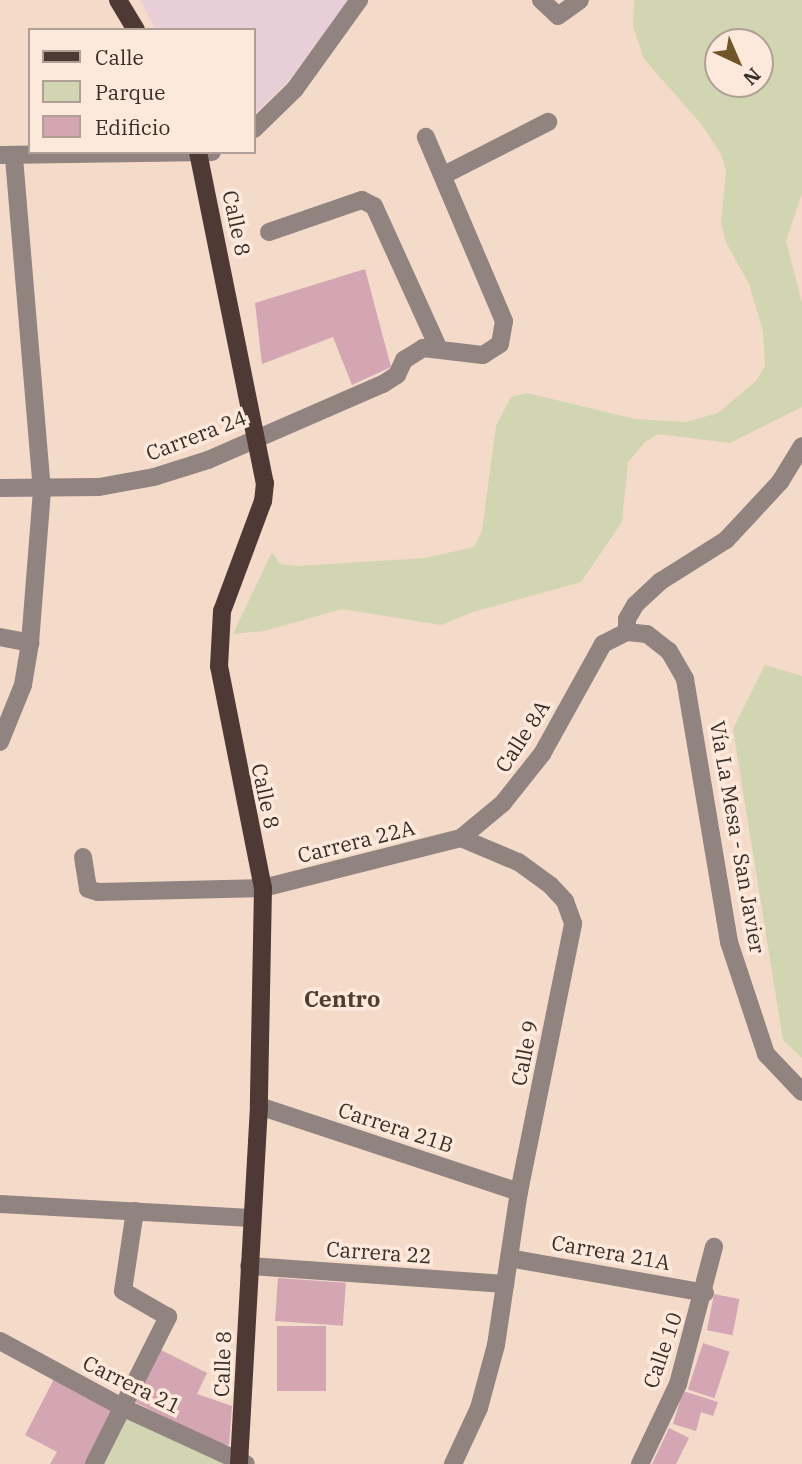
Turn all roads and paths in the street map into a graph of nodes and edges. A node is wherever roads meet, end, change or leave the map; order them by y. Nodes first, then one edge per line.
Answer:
1 (118, 0) edge
2 (359, 0) edge
3 (541, 0) edge
4 (580, 0) edge
5 (135, 28) edge
6 (548, 122) dead end
7 (256, 127) edge
8 (426, 137) dead end
9 (105, 154) edge
10 (203, 154) edge
11 (7, 155) edge
12 (444, 175) junction
13 (269, 232) dead end
14 (438, 347) junction
15 (259, 436) junction
16 (802, 446) edge
17 (0, 488) edge
18 (42, 491) junction
19 (627, 632) junction
20 (0, 637) edge
21 (30, 643) junction
22 (3, 738) edge
23 (0, 752) edge
24 (461, 838) junction
25 (83, 857) dead end
26 (263, 888) junction
27 (802, 1092) edge
28 (259, 1106) junction
29 (519, 1192) junction
30 (0, 1204) edge
31 (135, 1211) junction
32 (251, 1218) junction
33 (714, 1247) dead end
34 (509, 1258) junction
35 (249, 1266) junction
36 (505, 1284) junction
37 (705, 1293) junction
38 (0, 1342) edge
39 (124, 1408) junction
40 (242, 1463) edge
41 (94, 1464) edge
42 (453, 1464) edge
43 (640, 1464) edge

1 - 5 main road
2 - 7 street
3 - 4 street
6 - 12 street
8 - 12 street
9 - 11 street
10 - 15 main road, Calle 8
11 - 18 street
12 - 14 street
13 - 14 street
14 - 15 street, Carrera 24
15 - 18 street, Carrera 24
15 - 26 main road, Calle 8
16 - 19 street
17 - 18 street, Carrera 24
18 - 21 street
19 - 24 street, Calle 8A
19 - 27 street, Vía La Mesa - San Javier
20 - 21 street
21 - 22 street
22 - 23 street
24 - 26 street, Carrera 22A
24 - 29 street, Calle 9
25 - 26 street, Carrera 22A
26 - 28 main road, Calle 8
28 - 29 street, Carrera 21B
28 - 32 main road, Calle 8
29 - 34 street, Calle 9
30 - 31 street
31 - 32 street
31 - 39 street
32 - 35 main road, Calle 8
33 - 37 street, Calle 10
34 - 36 street, Calle 9
34 - 37 street, Carrera 21A
35 - 36 street, Carrera 22
35 - 40 main road, Calle 8
36 - 42 street, Calle 9
37 - 43 street, Calle 10
38 - 39 street, Carrera 21
39 - 40 street, Carrera 21
39 - 41 street

